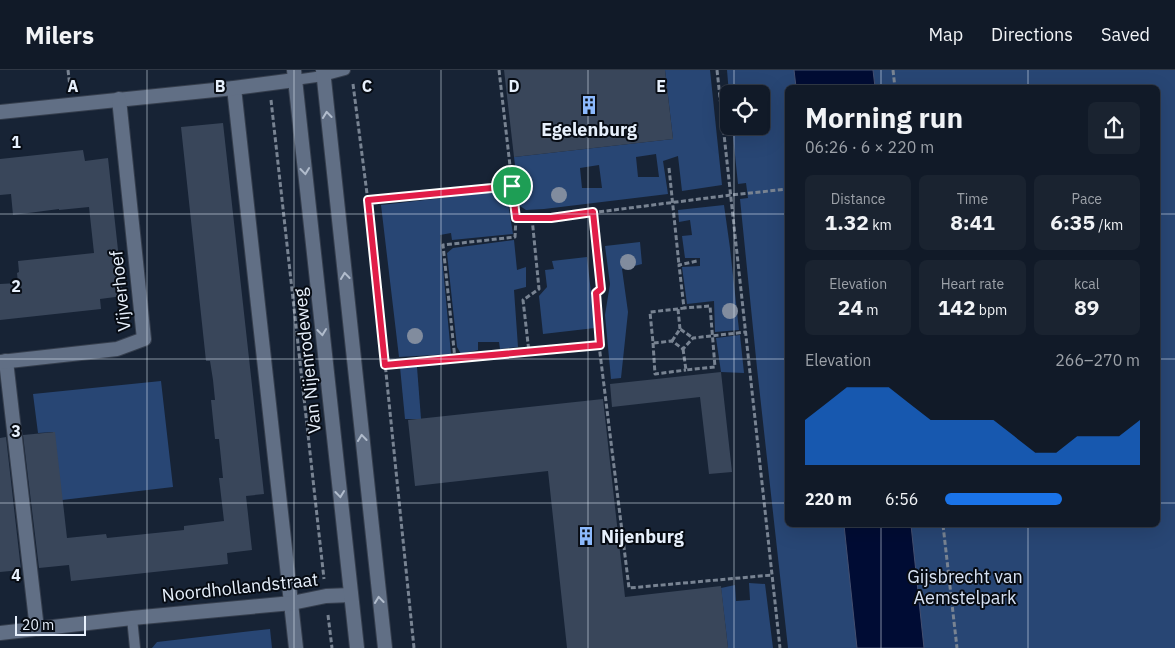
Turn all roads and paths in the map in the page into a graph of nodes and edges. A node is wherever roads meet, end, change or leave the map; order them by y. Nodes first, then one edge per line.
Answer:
1 (345, 70) edge
2 (499, 70) edge
3 (717, 70) edge
4 (893, 70) edge
5 (323, 73) edge
6 (294, 75) edge
7 (352, 79) dead end
8 (269, 83) junction
9 (895, 85) edge
10 (234, 88) junction
11 (119, 99) junction
12 (0, 112) edge
13 (669, 168) dead end
14 (512, 186) junction
15 (785, 189) edge
16 (731, 195) junction
17 (368, 200) junction
18 (672, 202) junction
19 (593, 212) junction
20 (516, 218) junction
21 (532, 218) junction
22 (697, 262) dead end
23 (679, 264) junction
24 (684, 308) junction
25 (678, 309) junction
26 (680, 329) junction
27 (746, 332) junction
28 (713, 336) junction
29 (693, 338) junction
30 (672, 341) junction
31 (652, 343) junction
32 (600, 345) junction
33 (683, 349) junction
34 (529, 352) junction
35 (455, 359) junction
36 (3, 361) edge
37 (385, 365) junction
38 (686, 370) junction
39 (943, 527) edge
40 (772, 575) junction
41 (351, 595) junction
42 (326, 596) junction
43 (292, 602) junction
44 (132, 618) junction
45 (37, 629) junction
46 (0, 633) edge
47 (135, 648) edge
48 (296, 648) edge
49 (332, 648) edge
50 (357, 648) edge
51 (385, 648) edge
52 (414, 648) edge
53 (780, 648) edge
54 (957, 648) edge

1 - 5 lane
2 - 14 path
3 - 16 path
4 - 9 path
5 - 6 lane
51 -> 5 street
6 - 8 street
6 -> 41 street, Van Nijenrodeweg
7 - 17 path
8 - 10 street
8 - 42 path
10 - 11 street
10 - 43 street
11 - 12 street
11 - 36 street, Vijverhoef
13 - 18 path
14 - 17 path
14 - 20 path
15 - 16 path
16 - 18 path
16 - 27 path
17 - 37 path
18 - 19 path
18 - 23 path
19 - 21 path
19 - 32 path
20 - 21 path
20 - 35 path
21 - 34 path
22 - 23 path
23 - 24 path
24 - 25 path
24 - 28 path
25 - 26 path
25 - 31 path
26 - 29 path
26 - 30 path
27 - 28 path
27 - 40 path
28 - 29 path
28 - 38 path
29 - 33 path
30 - 31 path
30 - 33 path
31 - 38 path
32 - 34 path
32 - 40 path
33 - 38 path
34 - 35 path
35 - 37 path
36 - 45 street, Vijverhoef
37 - 52 path
39 - 54 path
40 - 53 path
41 - 42 street, Noordhollandstraat
41 - 50 street, Van Nijenrodeweg
42 - 43 street, Noordhollandstraat
42 - 49 path
43 - 44 street, Noordhollandstraat
43 - 48 street
44 - 45 street, Noordhollandstraat
44 - 47 lane
45 - 46 street, Noordhollandstraat

